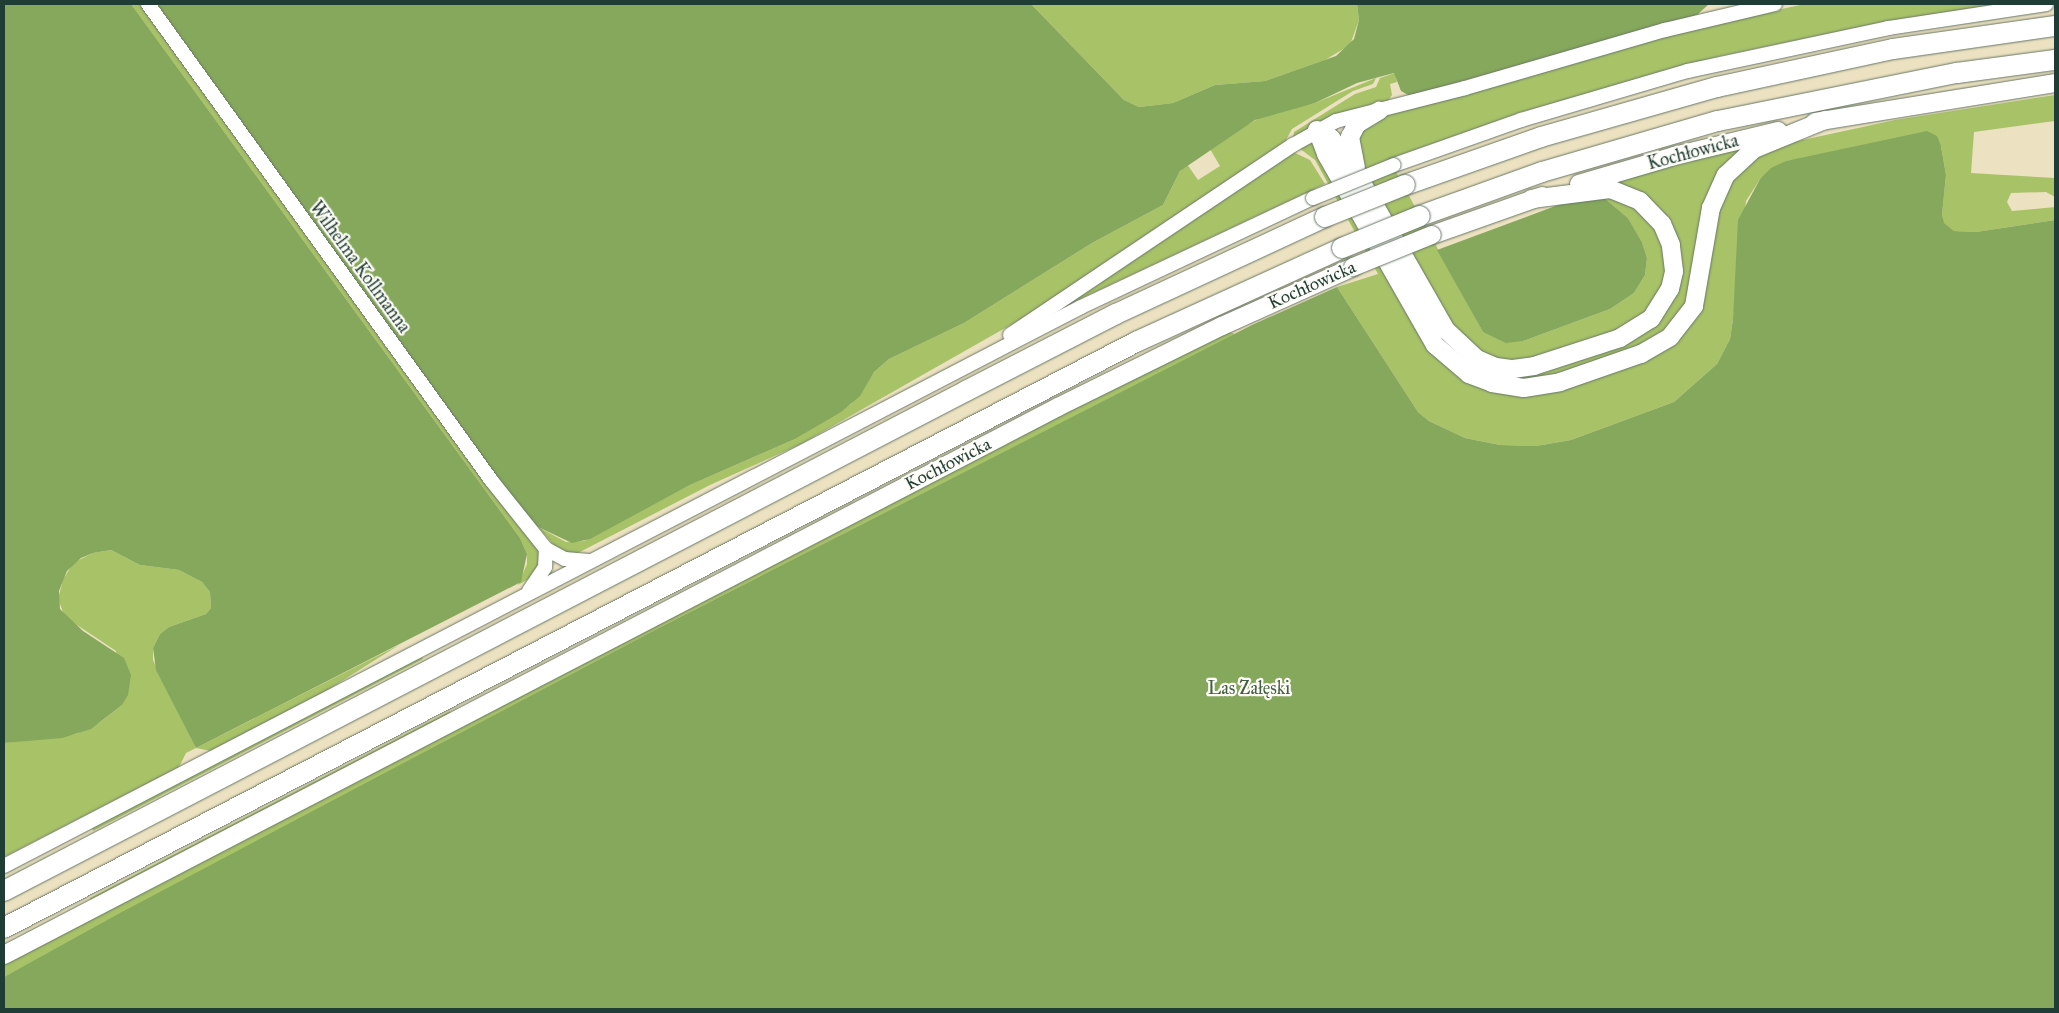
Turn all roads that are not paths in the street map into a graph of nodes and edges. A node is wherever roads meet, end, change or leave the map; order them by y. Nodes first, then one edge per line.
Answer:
1 (148, 4) edge
2 (1775, 4) edge
3 (2046, 4) edge
4 (2055, 26) edge
5 (2055, 60) edge
6 (2055, 82) edge
7 (1380, 111) junction
8 (1825, 120) junction
9 (1316, 130) junction
10 (1358, 176) junction
11 (1532, 199) junction
12 (954, 372) junction
13 (546, 549) junction
14 (589, 561) junction
15 (527, 594) junction
16 (4, 866) edge
17 (4, 891) edge
18 (4, 928) edge
19 (4, 956) edge

1 - 13 street, Wilhelma Kollmanna
2 - 7 street
3 - 12 street, bridge
4 - 17 highway, bridge
5 - 18 highway, bridge
6 - 8 main road, Kochłowicka
7 - 9 street
7 - 10 main road
8 - 9 main road
8 - 11 main road, Kochłowicka
9 - 10 main road
9 - 12 street
10 - 11 main road
11 - 19 main road, Kochłowicka, bridge
12 - 14 street
13 - 14 street
13 - 15 street
14 - 15 street
15 - 16 street

